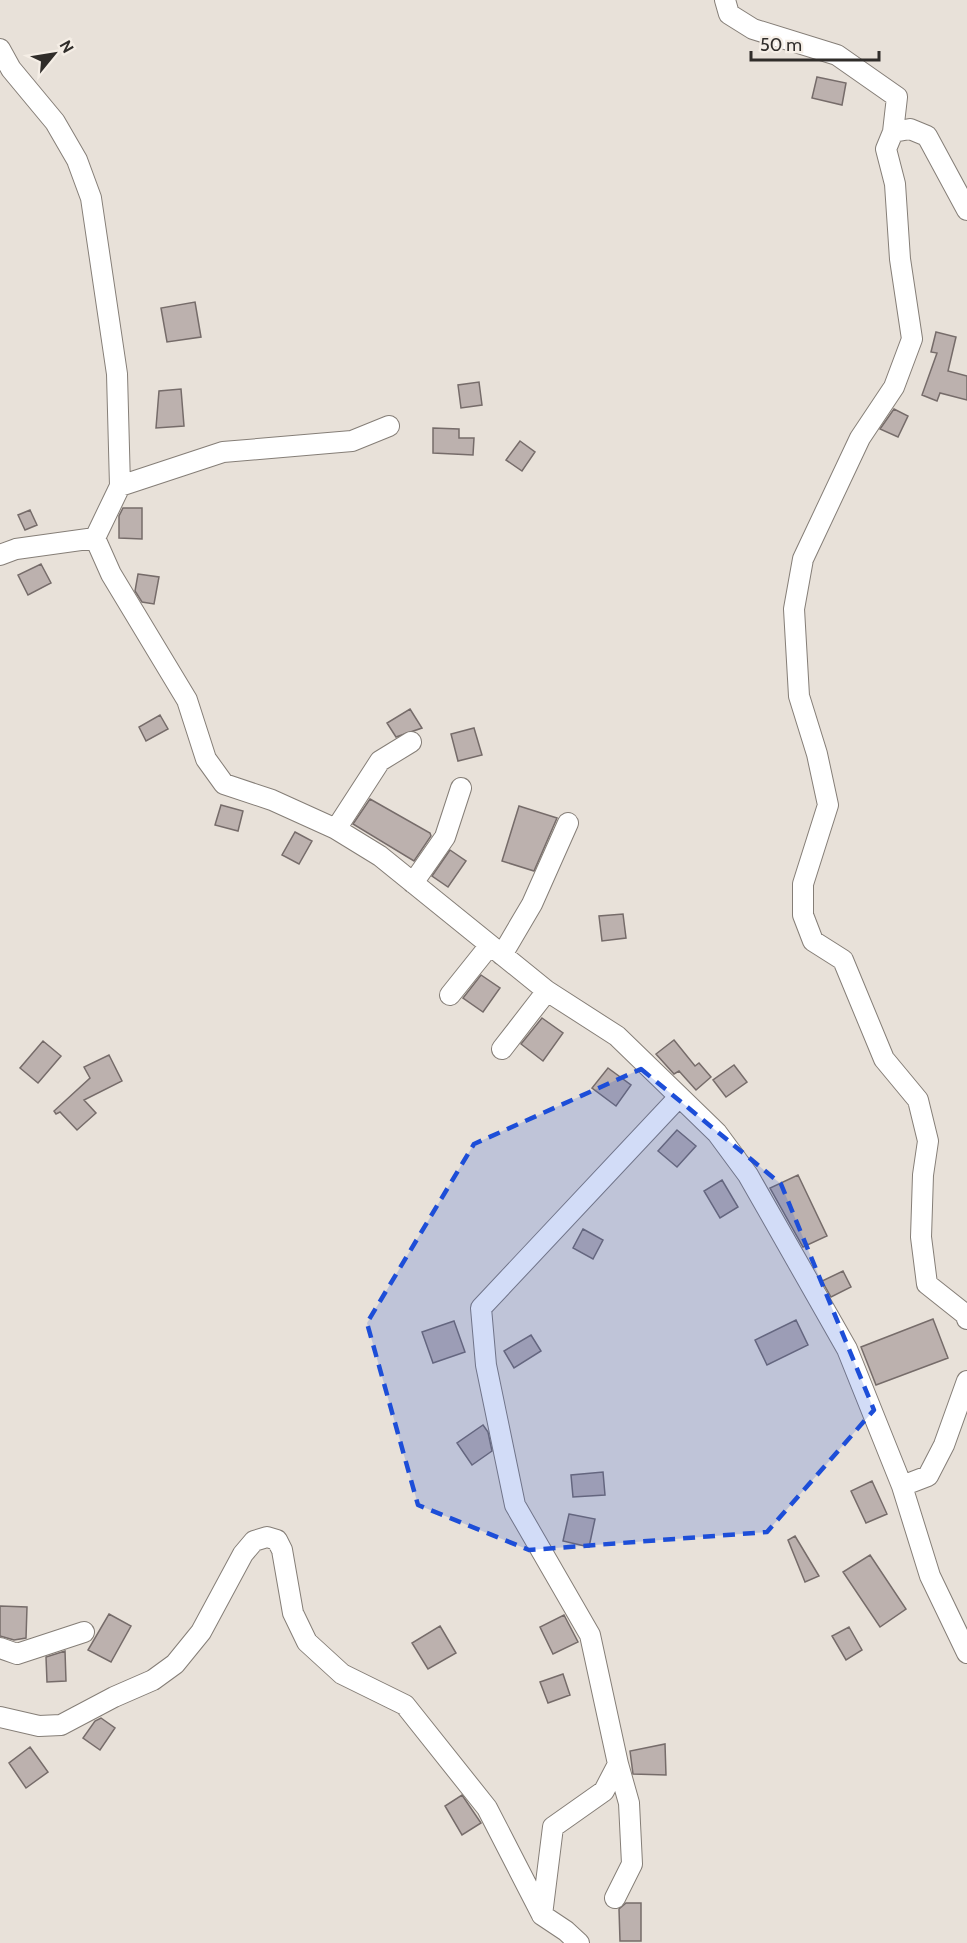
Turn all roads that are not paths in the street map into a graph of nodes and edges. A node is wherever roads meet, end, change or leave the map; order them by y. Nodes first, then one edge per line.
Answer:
1 (725, 0) edge
2 (0, 49) edge
3 (893, 132) junction
4 (967, 210) edge
5 (389, 426) dead end
6 (120, 486) junction
7 (94, 538) junction
8 (0, 555) edge
9 (411, 742) dead end
10 (461, 788) dead end
11 (568, 823) dead end
12 (336, 829) junction
13 (413, 883) junction
14 (496, 950) junction
15 (547, 991) junction
16 (450, 995) dead end
17 (502, 1049) dead end
18 (678, 1098) junction
19 (967, 1319) edge
20 (967, 1381) edge
21 (902, 1486) junction
22 (84, 1632) dead end
23 (0, 1648) edge
24 (967, 1653) edge
25 (0, 1717) edge
26 (618, 1764) junction
27 (615, 1898) dead end
28 (542, 1915) junction
29 (579, 1943) edge

1 - 3 street
2 - 6 street
3 - 4 street
3 - 19 street
5 - 6 street
6 - 7 street
7 - 8 street
7 - 12 street
9 - 12 street
10 - 13 street
11 - 14 street
12 - 13 street
13 - 14 street
14 - 15 street
14 - 16 street
15 - 17 street
15 - 18 street
18 - 21 street
18 - 26 street
20 - 21 street
21 - 24 street
22 - 23 street
25 - 28 street
26 - 27 street
26 - 28 street
28 - 29 street

